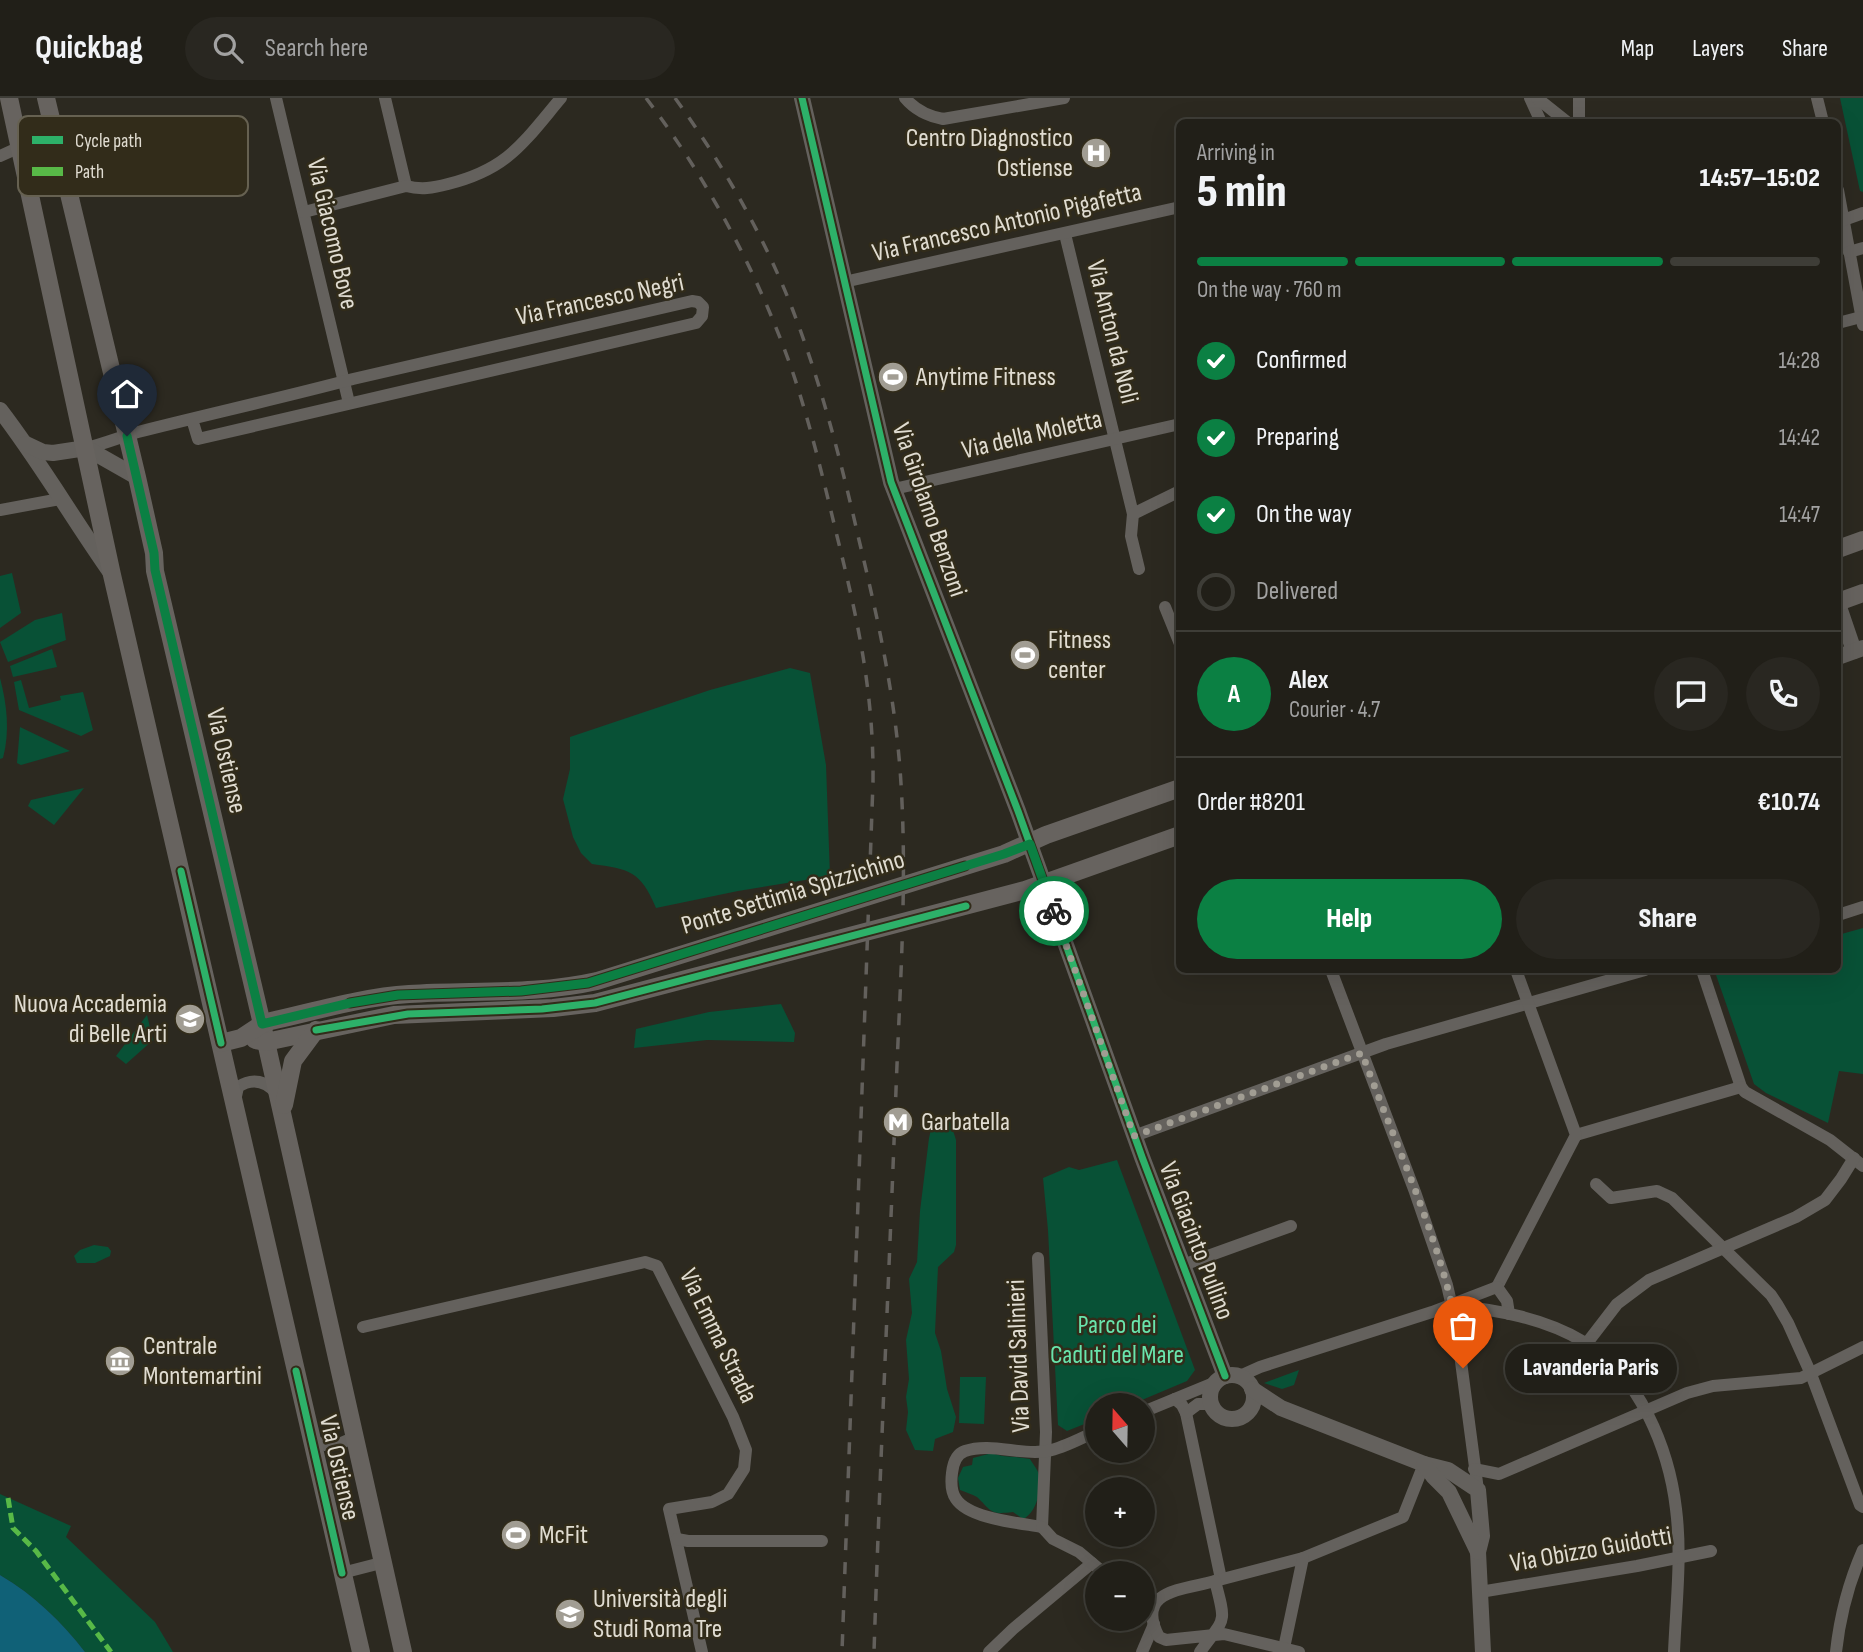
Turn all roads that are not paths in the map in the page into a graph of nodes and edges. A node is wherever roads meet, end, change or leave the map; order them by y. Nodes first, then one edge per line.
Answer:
1 (9, 98) edge
2 (46, 98) edge
3 (276, 98) edge
4 (385, 98) edge
5 (561, 98) edge
6 (802, 98) edge
7 (905, 98) edge
8 (1064, 98) edge
9 (1530, 98) edge
10 (1537, 98) edge
11 (1578, 98) edge
12 (1817, 98) edge
13 (50, 116) edge
14 (1540, 119) edge
15 (1563, 119) edge
16 (1579, 119) edge
17 (1822, 119) edge
18 (18, 138) edge
19 (18, 148) edge
20 (0, 156) edge
21 (406, 186) junction
22 (31, 196) edge
23 (69, 196) edge
24 (1176, 208) edge
25 (304, 212) junction
26 (1863, 213) edge
27 (1841, 221) edge
28 (1841, 224) edge
29 (1065, 234) junction
30 (1863, 248) edge
31 (1849, 252) junction
32 (844, 282) junction
33 (1862, 321) edge
34 (1841, 323) edge
35 (344, 381) junction
36 (349, 403) junction
37 (0, 410) edge
38 (192, 419) junction
39 (1176, 425) edge
40 (127, 436) junction
41 (1115, 440) junction
42 (26, 444) junction
43 (86, 448) junction
44 (108, 459) junction
45 (137, 477) junction
46 (93, 478) junction
47 (894, 489) junction
48 (1176, 493) edge
49 (60, 499) junction
50 (0, 510) edge
51 (1133, 514) junction
52 (1863, 540) edge
53 (1841, 548) edge
54 (1139, 569) dead end
55 (112, 575) junction
56 (1863, 593) edge
57 (1841, 602) edge
58 (1165, 607) dead end
59 (1841, 610) edge
60 (1176, 634) edge
61 (1858, 649) edge
62 (1841, 656) edge
63 (1176, 789) edge
64 (1176, 836) edge
65 (1030, 844) junction
66 (1044, 883) junction
67 (1863, 907) edge
68 (1841, 914) edge
69 (1332, 973) edge
70 (1517, 973) edge
71 (1634, 973) edge
72 (1703, 973) edge
73 (1528, 1003) junction
74 (262, 1024) junction
75 (316, 1030) junction
76 (241, 1038) junction
77 (266, 1042) junction
78 (221, 1043) junction
79 (1362, 1053) junction
80 (1741, 1087) junction
81 (277, 1094) junction
82 (234, 1104) junction
83 (283, 1118) junction
84 (1576, 1135) junction
85 (1134, 1136) junction
86 (1858, 1162) edge
87 (1597, 1184) dead end
88 (1291, 1226) dead end
89 (1723, 1249) junction
90 (1038, 1258) dead end
91 (1183, 1265) junction
92 (1497, 1287) junction
93 (1452, 1305) junction
94 (1509, 1314) junction
95 (363, 1327) dead end
96 (1587, 1343) junction
97 (1863, 1347) edge
98 (1811, 1374) junction
99 (1227, 1378) junction
100 (1252, 1389) junction
101 (1175, 1399) junction
102 (1211, 1404) junction
103 (1155, 1407) edge
104 (1282, 1408) junction
105 (1646, 1409) junction
106 (1249, 1411) junction
107 (1186, 1413) junction
108 (1085, 1436) edge
109 (354, 1437) junction
110 (311, 1438) junction
111 (1046, 1452) junction
112 (1418, 1462) junction
113 (1474, 1469) junction
114 (1449, 1492) junction
115 (1478, 1494) junction
116 (1862, 1506) edge
117 (1042, 1527) junction
118 (677, 1539) junction
119 (822, 1541) dead end
120 (1863, 1550) edge
121 (1711, 1551) dead end
122 (1478, 1552) junction
123 (1679, 1557) junction
124 (1303, 1558) junction
125 (1090, 1561) edge
126 (381, 1563) junction
127 (1085, 1569) edge
128 (342, 1573) junction
129 (1218, 1580) junction
130 (1480, 1592) junction
131 (1155, 1601) edge
132 (1155, 1627) edge
133 (1151, 1631) edge
134 (1215, 1633) junction
135 (1284, 1648) junction
136 (1483, 1651) edge
137 (361, 1652) edge
138 (402, 1652) edge
139 (702, 1652) edge
140 (989, 1652) edge
141 (1142, 1652) edge
142 (1200, 1652) edge
143 (1299, 1652) edge
144 (1674, 1652) edge
145 (1836, 1652) edge

1 - 18 main road, Via Ostiense
2 - 13 main road, Via Ostiense
3 - 25 street, Via Giacomo Bove
4 - 21 street
5 - 21 street
6 - 32 street, Via Girolamo Benzoni
7 - 8 street
9 - 14 street
10 - 15 street
11 - 16 street
12 - 17 street
19 - 20 street
21 - 25 street
22 - 43 main road, Via Ostiense
23 - 40 main road, Via Ostiense
24 - 29 street, Via Francesco Antonio Pigafetta
25 - 35 street, Via Giacomo Bove
26 - 27 street
28 - 31 street
29 - 32 street, Via Francesco Antonio Pigafetta
29 - 41 street, Via Anton da Noli
30 - 31 street
31 - 33 street
32 - 47 street, Via Girolamo Benzoni
33 - 34 street
35 - 36 street
35 - 36 street, Via Francesco Negri
35 - 38 street, Via Francesco Negri
36 - 38 street, Via Francesco Negri
37 - 42 street
38 - 40 street, Via Francesco Negri
39 - 41 street, Via della Moletta
40 - 43 street, Via Francesco Negri
40 - 45 main road, Via Ostiense
41 - 47 street, Via della Moletta
41 - 51 street, Via Anton da Noli
42 - 43 street
42 - 49 street
43 - 44 street
43 - 46 main road, Via Ostiense
44 - 45 street
44 - 46 street
45 - 74 main road, Via Ostiense
46 - 55 main road, Via Ostiense
47 - 65 street, Via Girolamo Benzoni
48 - 51 street
49 - 50 street
49 - 55 street
51 - 54 street, Via Anton da Noli
52 - 53 main road
55 - 78 main road, Via Ostiense
56 - 57 main road
58 - 60 street
59 - 61 street
61 - 62 street
63 - 65 main road, Ponte Settimia Spizzichino
64 - 66 main road, Ponte Settimia Spizzichino
65 - 66 street, Via Girolamo Benzoni
65 - 74 main road, Ponte Settimia Spizzichino
66 - 75 main road, Ponte Settimia Spizzichino
66 - 85 street, Via Giacinto Pullino
67 - 68 street
69 - 79 street
70 - 73 street
71 - 73 street
72 - 80 street
73 - 79 street
73 - 84 street
74 - 76 main road
74 - 77 main road, Via Ostiense
75 - 77 main road, Ponte Settimia Spizzichino
75 - 83 main road
76 - 77 main road
76 - 78 main road
77 - 81 main road, Via Ostiense
78 - 82 main road, Via Ostiense
79 - 85 street
79 - 93 street
80 - 84 street
80 - 86 street
81 - 82 street
81 - 83 main road, Via Ostiense
82 - 110 main road, Via Ostiense
83 - 109 main road, Via Ostiense
84 - 92 street
85 - 91 street, Via Giacinto Pullino
86 - 89 street
87 - 89 street
88 - 91 street
89 - 96 street
89 - 98 street
90 - 111 street, Via David Salinieri
91 - 99 street, Via Giacinto Pullino
92 - 93 street
92 - 94 street
93 - 94 street
93 - 99 street
93 - 113 street
94 - 96 street
95 - 118 street, Via Emma Strada
96 - 105 street
97 - 98 street
98 - 105 street
98 - 116 street
99 - 100 street
99 - 101 street
99 - 102 street
100 - 104 street
100 - 106 street
101 - 103 street
101 - 107 street
102 - 106 street
102 - 107 street
104 - 106 street
104 - 112 street
105 - 113 street
105 - 123 street
107 - 129 street
108 - 111 street
109 - 110 street, Via Ostiense
109 - 126 main road, Via Ostiense
110 - 128 main road, Via Ostiense
111 - 117 street, Via David Salinieri
111 - 117 street
112 - 114 street
112 - 115 street
112 - 124 street
113 - 115 street
114 - 115 street
114 - 122 street
115 - 122 street
117 - 125 street
118 - 119 street
118 - 139 street
120 - 145 street
121 - 123 street, Via Obizzo Guidotti
122 - 130 street
123 - 130 street, Via Obizzo Guidotti
123 - 144 street
124 - 129 street
124 - 135 street
126 - 128 street
126 - 138 main road, Via Ostiense
127 - 140 street
128 - 137 main road, Via Ostiense
129 - 131 street
129 - 134 street
130 - 136 street
132 - 134 street
133 - 141 street
134 - 135 street
134 - 142 street
135 - 143 street

